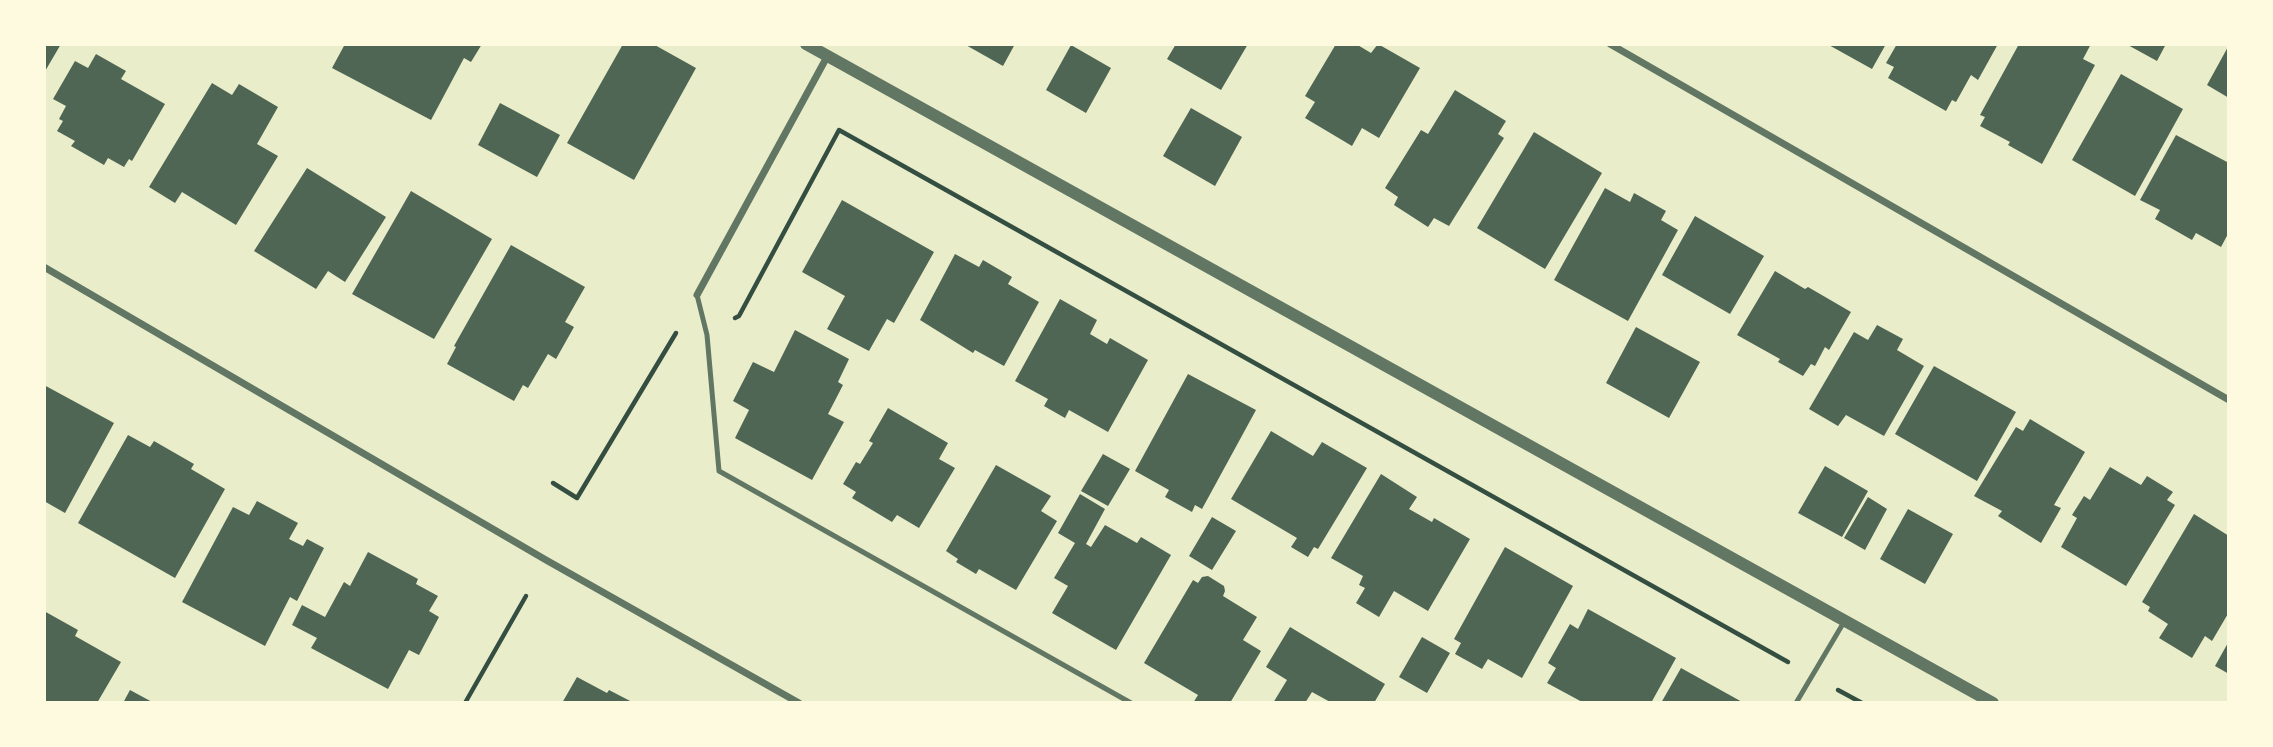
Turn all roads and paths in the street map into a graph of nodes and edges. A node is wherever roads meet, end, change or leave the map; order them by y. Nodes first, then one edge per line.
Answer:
1 (806, 44) edge
2 (1610, 44) edge
3 (828, 55) junction
4 (44, 267) edge
5 (697, 295) joint
6 (707, 335) junction
7 (2229, 400) edge
8 (553, 483) dead end
9 (526, 596) dead end
10 (1844, 622) junction
11 (1812, 676) junction
12 (465, 703) edge
13 (799, 703) edge
14 (1131, 703) edge
15 (1796, 703) edge
16 (1862, 703) edge
17 (1993, 703) edge

1 - 3 street
2 - 7 street
3 - 5 street
3 - 10 street
4 - 13 street
5 - 6 lane
6 - 8 path
6 - 11 path
6 - 14 lane
9 - 12 path
10 - 11 lane
10 - 17 street
11 - 15 lane
11 - 16 path

